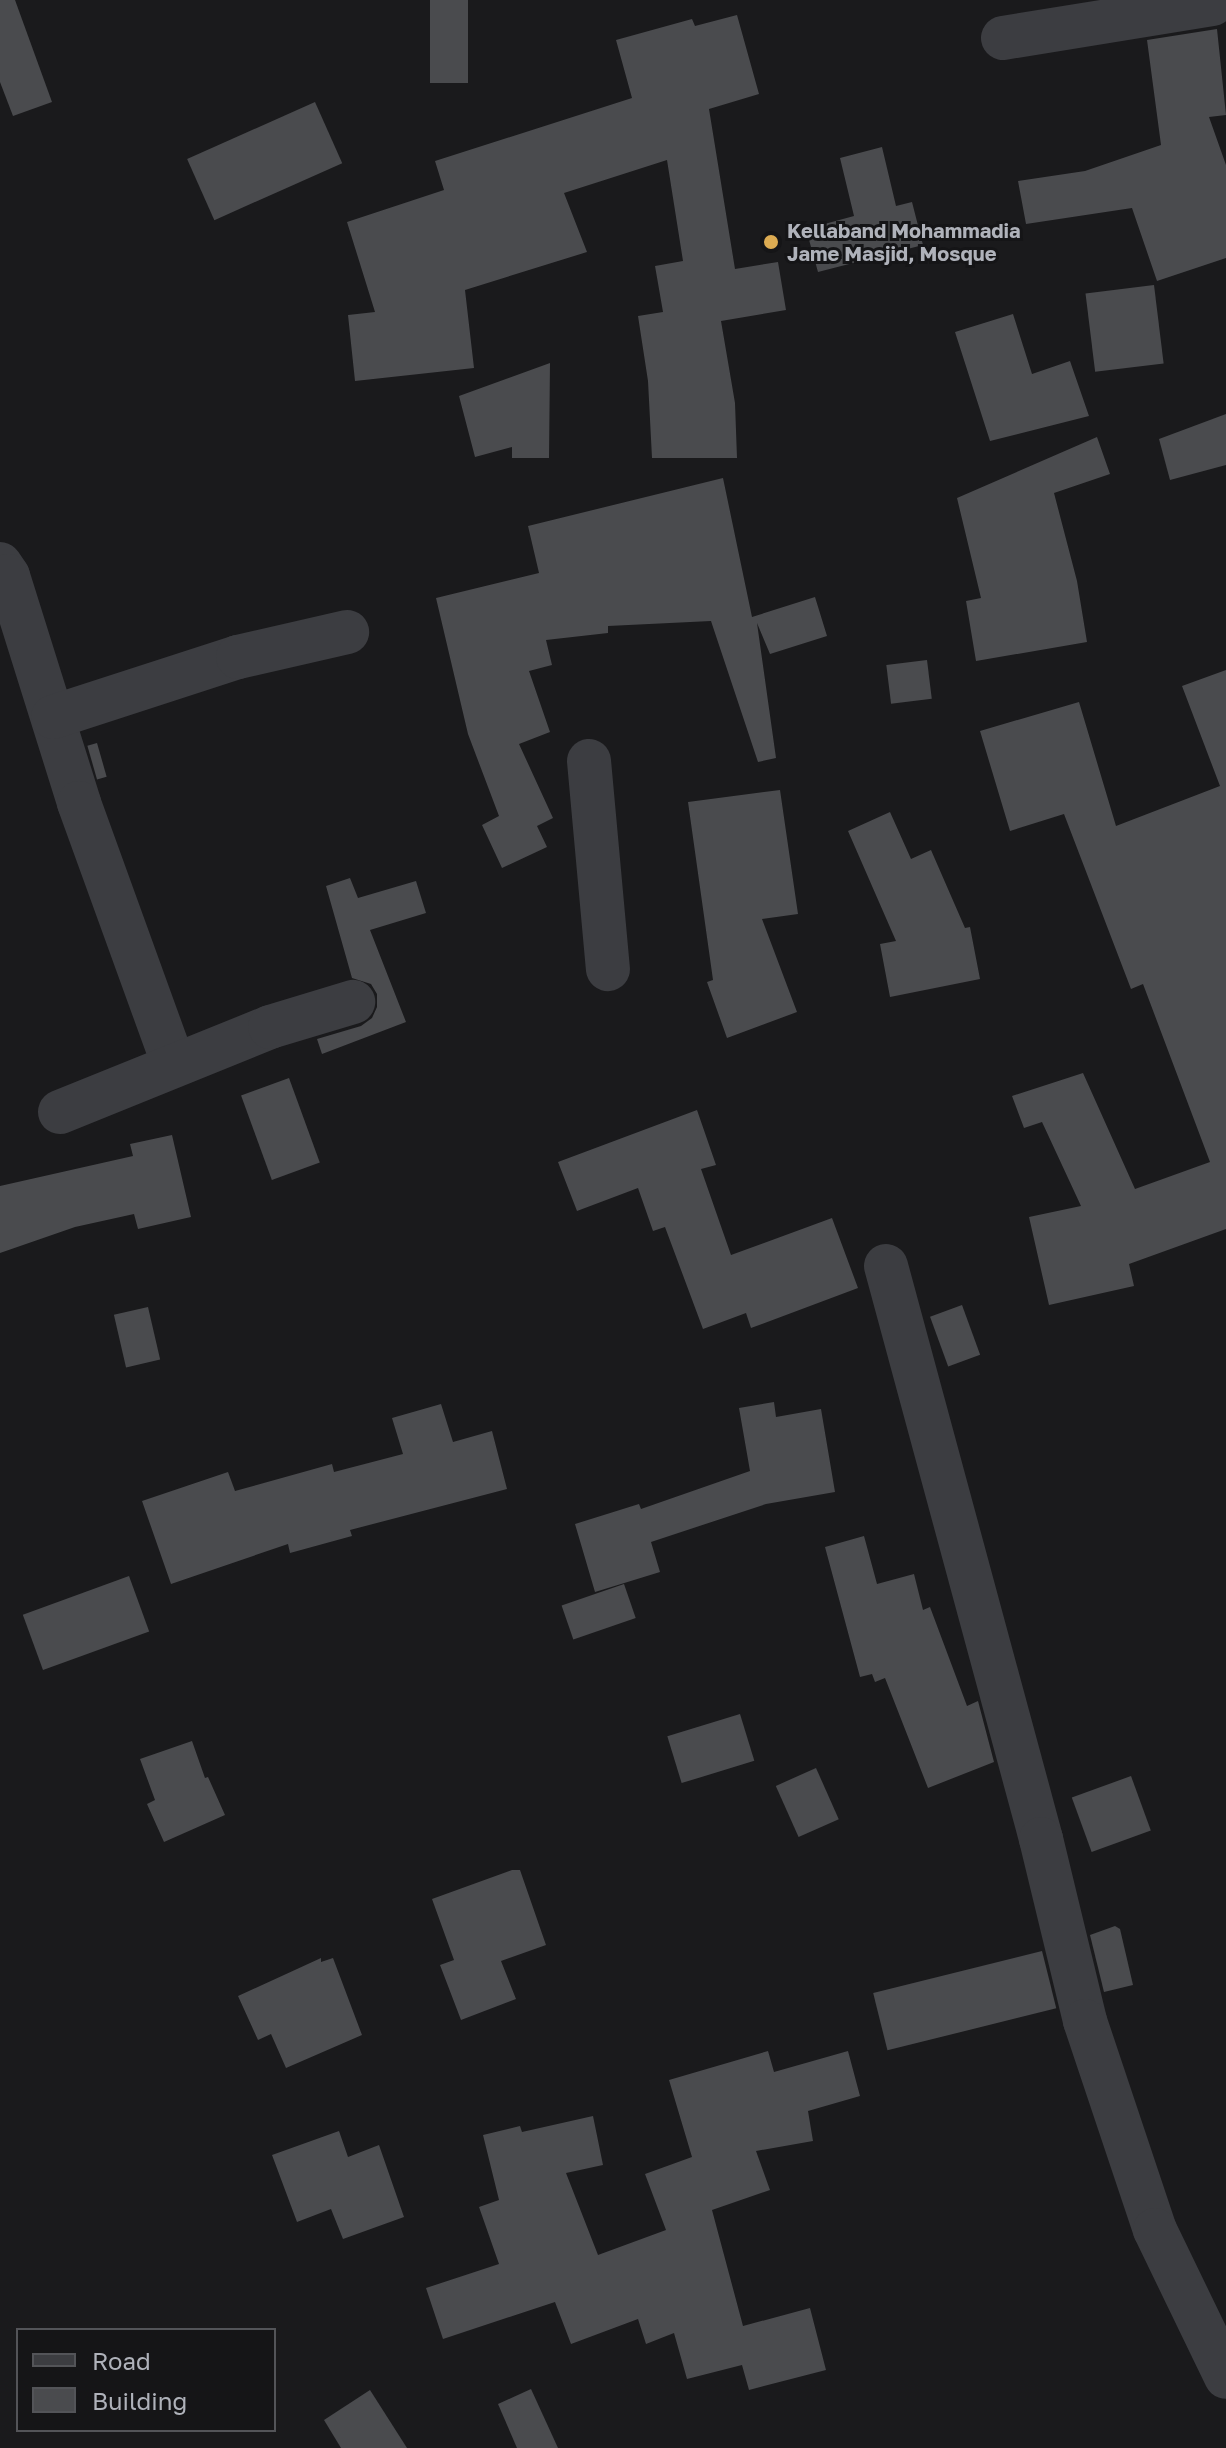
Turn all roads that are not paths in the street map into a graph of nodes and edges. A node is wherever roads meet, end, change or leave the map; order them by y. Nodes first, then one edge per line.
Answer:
1 (1212, 4) dead end
2 (1003, 38) dead end
3 (0, 564) edge
4 (347, 632) dead end
5 (53, 717) junction
6 (589, 761) dead end
7 (608, 969) dead end
8 (353, 1002) dead end
9 (174, 1065) junction
10 (60, 1112) dead end
11 (886, 1266) dead end
12 (1226, 2377) edge

1 - 2 street
3 - 5 street
4 - 5 street
5 - 9 street
6 - 7 street
8 - 9 street
9 - 10 street
11 - 12 street

